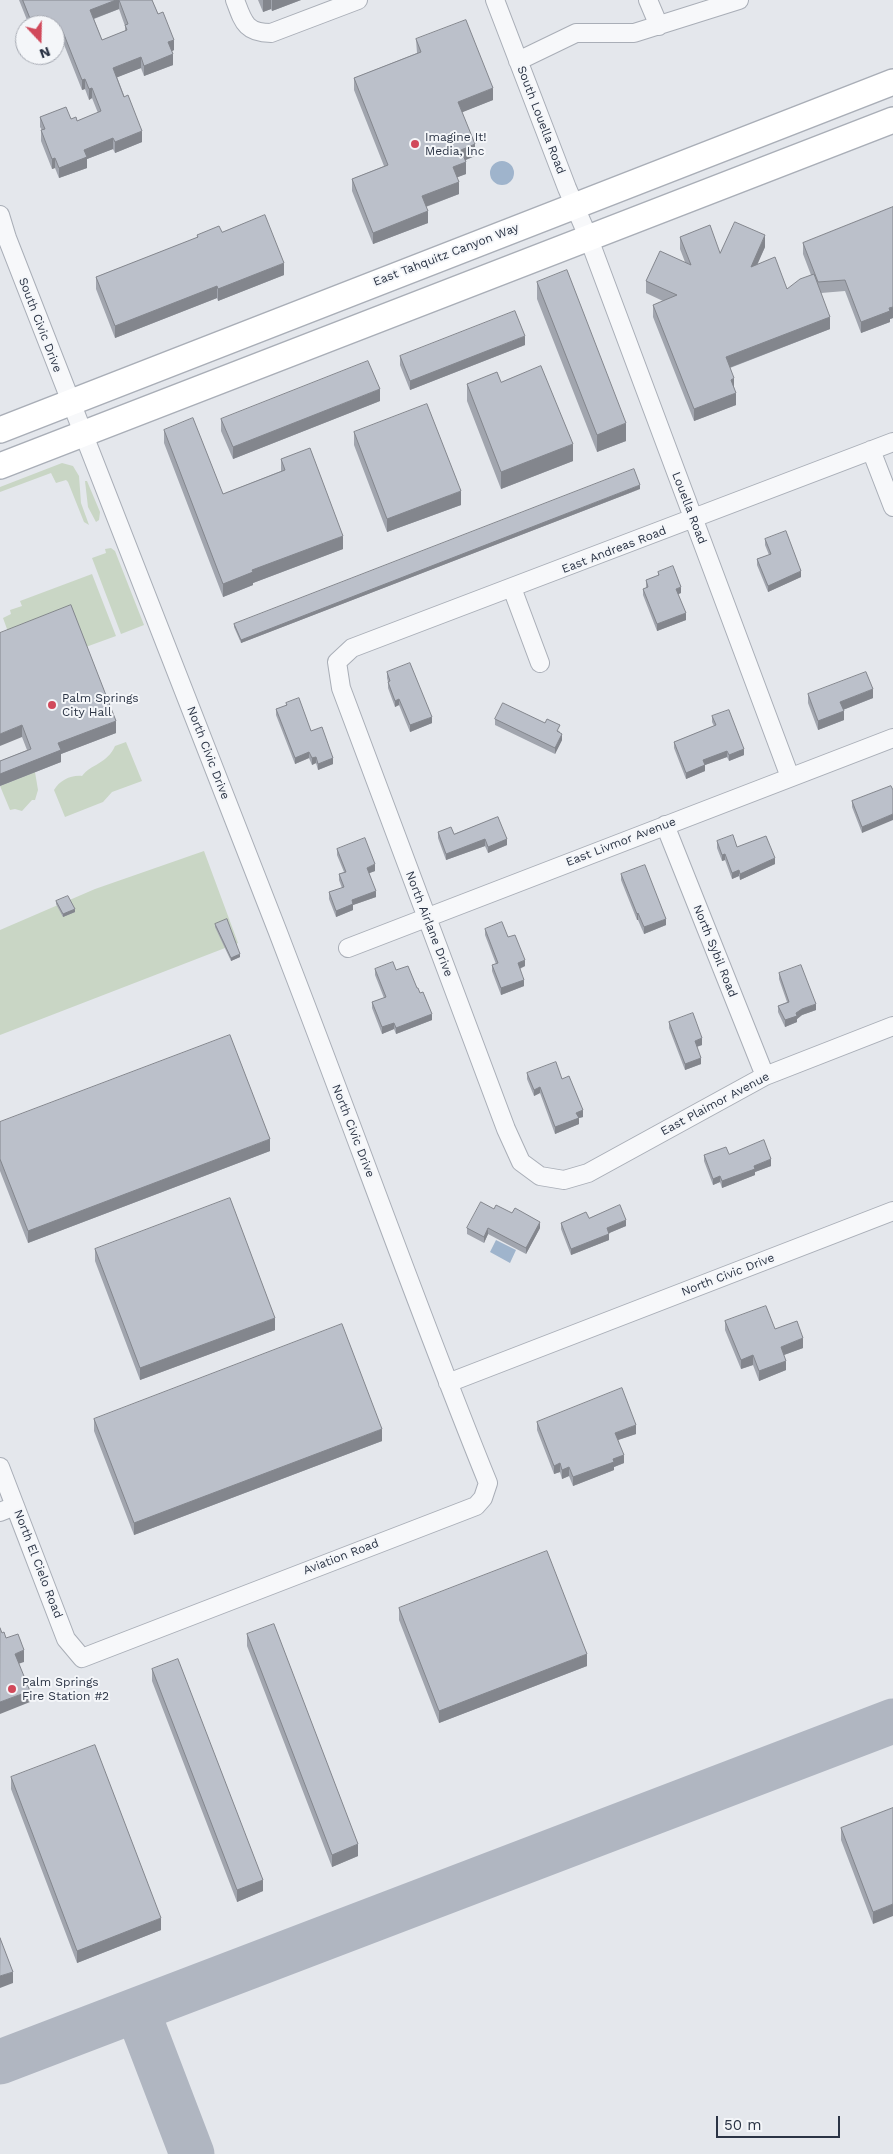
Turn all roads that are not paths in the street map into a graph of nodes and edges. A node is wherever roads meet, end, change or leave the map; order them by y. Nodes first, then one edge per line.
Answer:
1 (235, 0) edge
2 (358, 0) edge
3 (495, 0) edge
4 (648, 0) edge
5 (739, 0) edge
6 (658, 26) junction
7 (518, 61) junction
8 (893, 82) edge
9 (893, 120) edge
10 (574, 205) junction
11 (0, 215) edge
12 (588, 239) junction
13 (70, 403) junction
14 (0, 430) edge
15 (82, 434) junction
16 (893, 442) edge
17 (871, 450) junction
18 (0, 466) edge
19 (893, 507) edge
20 (693, 519) junction
21 (512, 588) junction
22 (337, 662) joint
23 (540, 663) dead end
24 (893, 738) edge
25 (790, 777) junction
26 (665, 825) junction
27 (427, 917) junction
28 (348, 948) dead end
29 (893, 1026) edge
30 (765, 1076) junction
31 (540, 1176) joint
32 (893, 1210) edge
33 (448, 1384) junction
34 (0, 1467) edge
35 (8, 1509) edge
36 (82, 1658) joint

1 - 2 street
3 - 7 street, South Louella Road
4 - 6 street
5 - 6 street
6 - 7 street
7 - 10 street, South Louella Road
8 - 10 main road, East Tahquitz Canyon Way
9 - 12 main road
10 - 12 street, South Louella Road
10 - 13 main road, East Tahquitz Canyon Way
11 - 13 street, South Civic Drive
12 - 15 main road
12 - 20 street, Louella Road
13 - 14 main road, East Tahquitz Canyon Way
13 - 15 street, South Civic Drive
15 - 18 main road
15 - 33 street, North Civic Drive
16 - 17 street, East Andreas Road
17 - 19 street
17 - 20 street, East Andreas Road
20 - 21 street, East Andreas Road
20 - 25 street, Louella Road
21 - 22 street, East Andreas Road
21 - 23 street
22 - 27 street, North Airlane Drive
24 - 25 street, East Livmor Avenue
25 - 26 street, East Livmor Avenue
26 - 27 street, East Livmor Avenue
26 - 30 street, North Sybil Road
27 - 28 street, East Livmor Avenue
27 - 31 street, North Airlane Drive
29 - 30 street, East Plaimor Avenue
30 - 31 street, East Plaimor Avenue
32 - 33 street, North Civic Drive
33 - 36 street, Aviation Road
34 - 35 street, North El Cielo Road
35 - 36 street, North El Cielo Road

